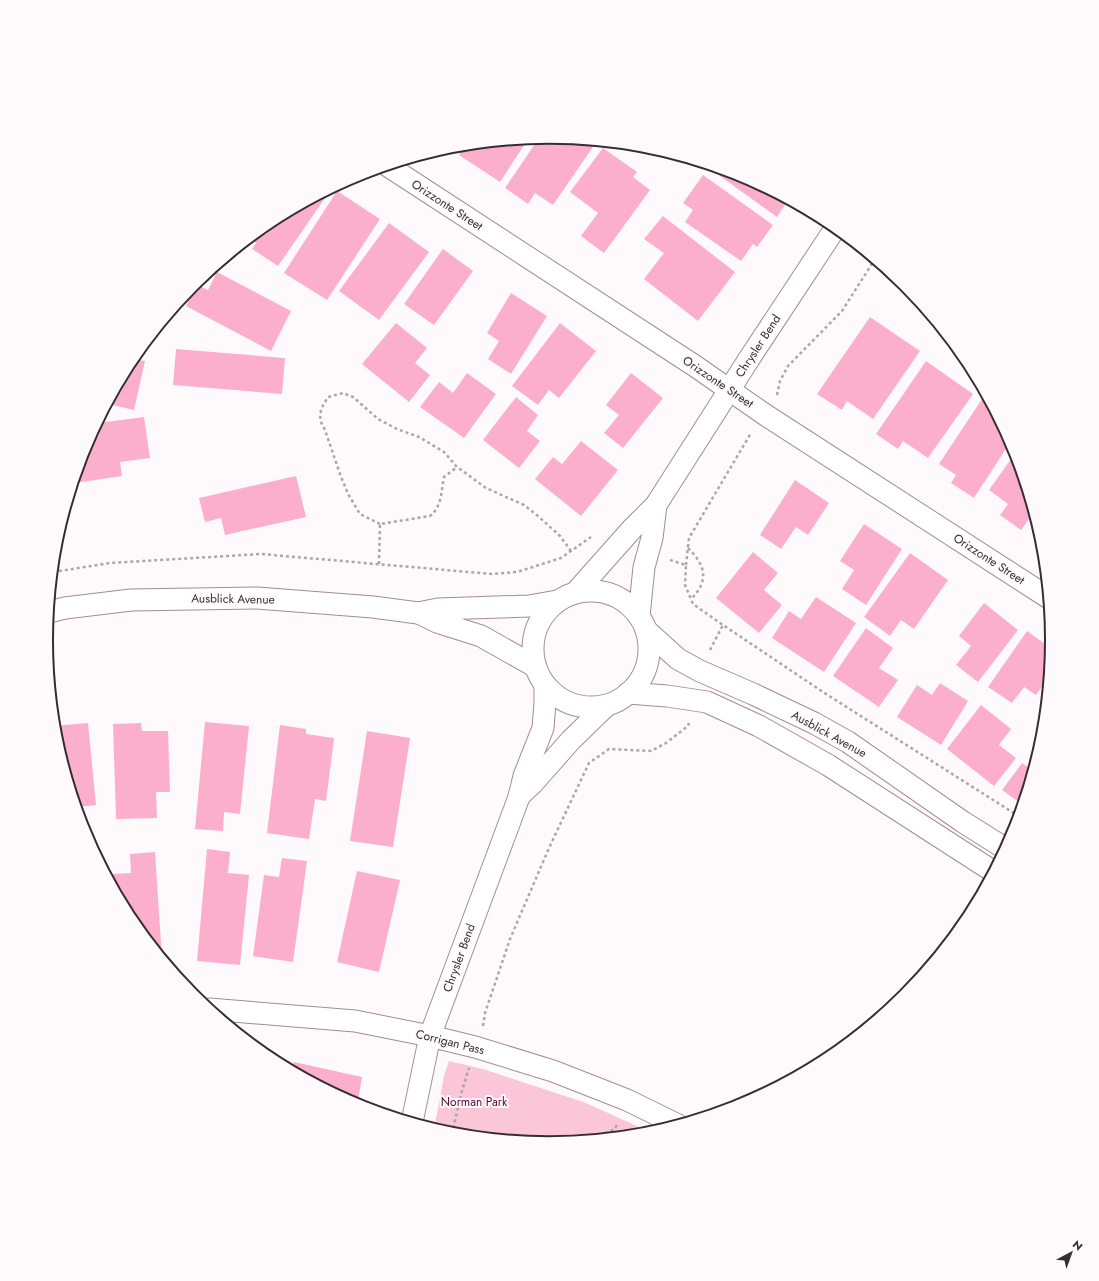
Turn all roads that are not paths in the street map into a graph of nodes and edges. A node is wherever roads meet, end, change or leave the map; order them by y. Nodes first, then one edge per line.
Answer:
1 (393, 169) edge
2 (832, 233) edge
3 (730, 390) junction
4 (656, 505) junction
5 (576, 592) junction
6 (1044, 595) edge
7 (558, 601) junction
8 (54, 611) edge
9 (418, 613) junction
10 (643, 623) junction
11 (540, 676) junction
12 (628, 693) junction
13 (606, 706) junction
14 (519, 797) junction
15 (1002, 845) edge
16 (990, 869) edge
17 (217, 1010) edge
18 (430, 1036) junction
19 (413, 1118) edge
20 (671, 1122) edge

1 - 3 street, Orizzonte Street
2 - 3 street, Chrysler Bend
3 - 4 street, Chrysler Bend
3 - 6 street, Orizzonte Street
4 - 5 street, Chrysler Bend
4 - 10 street, Chrysler Bend
5 - 7 street
5 - 10 street
7 - 9 street, Ausblick Avenue
7 - 11 street
8 - 9 street, Ausblick Avenue
9 - 11 street, Ausblick Avenue
10 - 12 street
10 - 15 street, Ausblick Avenue
11 - 13 street
11 - 14 street, Chrysler Bend
12 - 13 street
12 - 16 street
13 - 14 street, Chrysler Bend
14 - 18 street, Chrysler Bend
17 - 18 street, Corrigan Pass
18 - 19 street, Chrysler Bend
18 - 20 street, Corrigan Pass

